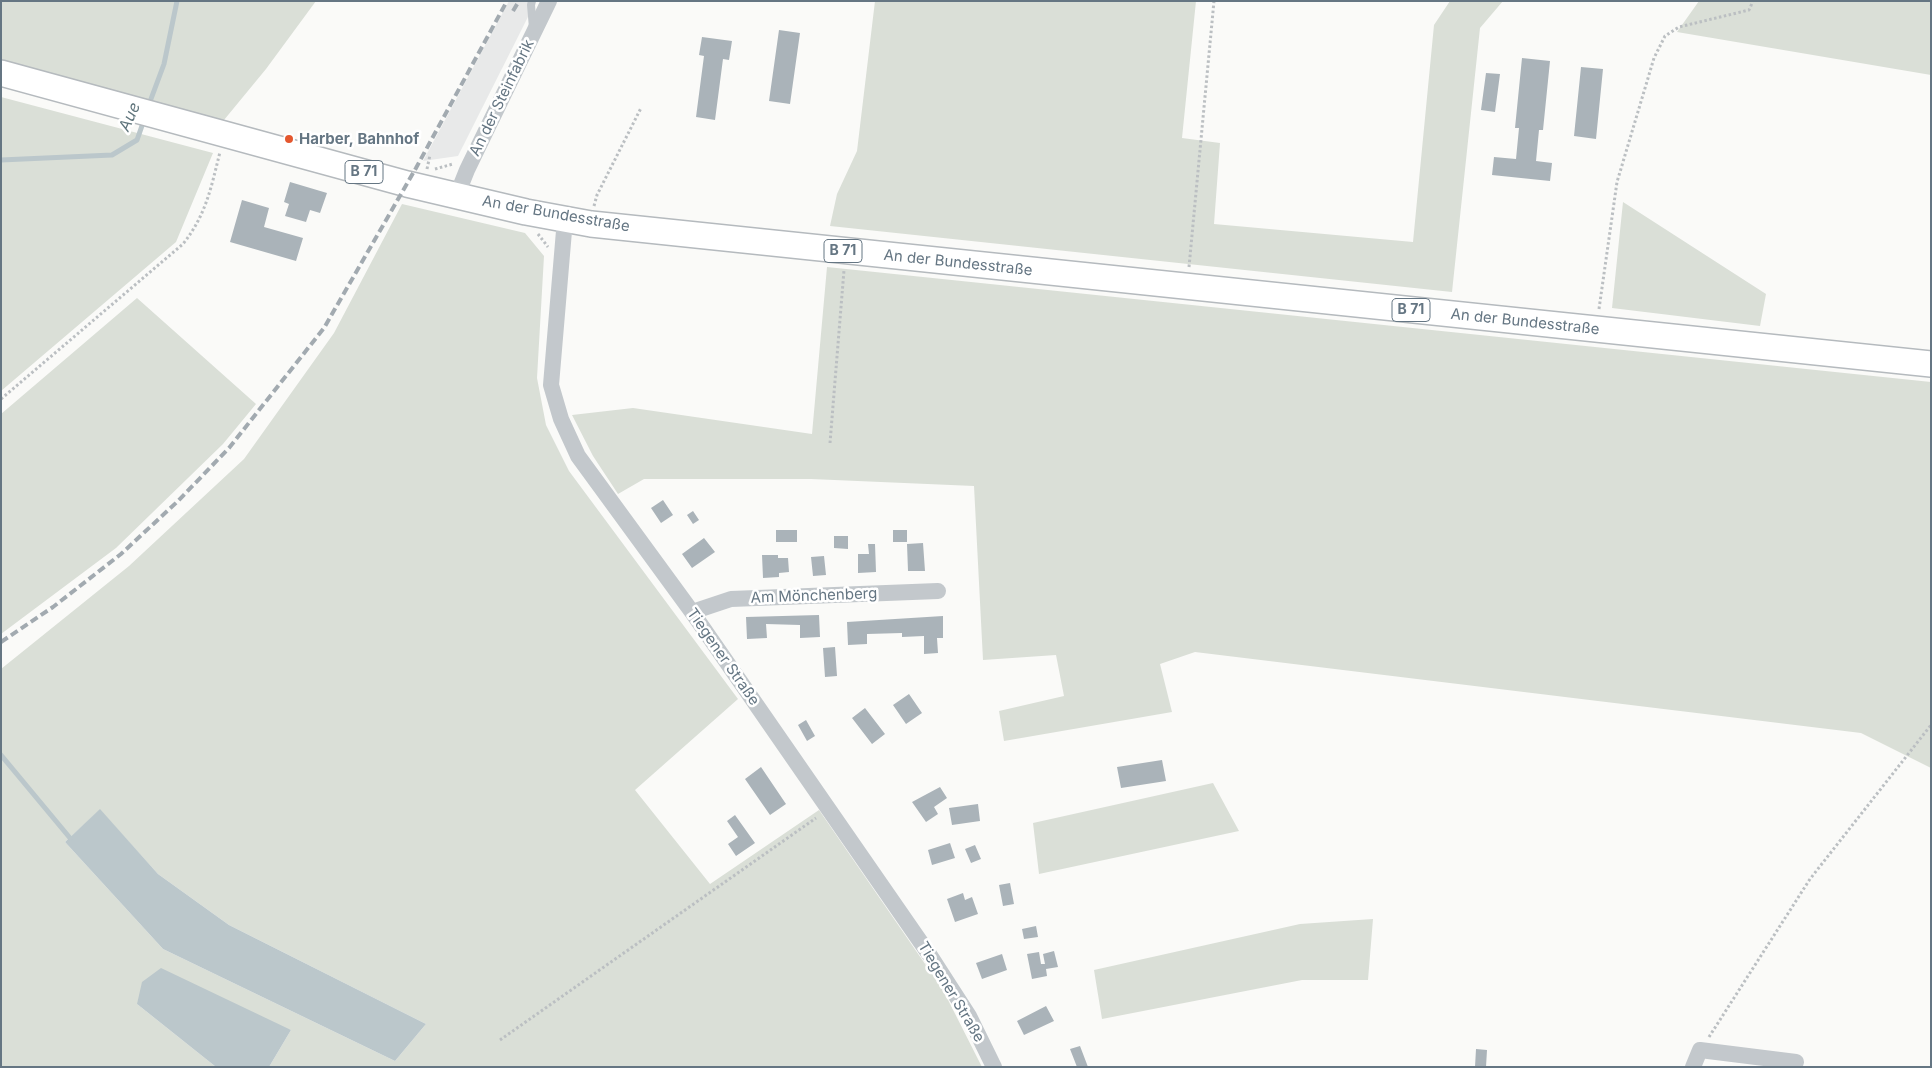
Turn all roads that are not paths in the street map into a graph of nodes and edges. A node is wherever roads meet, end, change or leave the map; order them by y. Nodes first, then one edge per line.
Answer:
1 (532, 1) edge
2 (549, 1) edge
3 (533, 33) junction
4 (1, 72) edge
5 (457, 196) junction
6 (565, 219) junction
7 (1931, 364) edge
8 (938, 591) dead end
9 (692, 612) junction
10 (1796, 1062) dead end
11 (994, 1067) edge
12 (1693, 1067) edge

1 - 3 lane
2 - 3 street, An der Steinfabrik
3 - 5 street, An der Steinfabrik
4 - 5 main road, An der Bundesstraße / B 71
5 - 6 main road, An der Bundesstraße / B 71
6 - 7 main road, An der Bundesstraße / B 71
6 - 9 street, Tiegener Straße
8 - 9 street, Am Mönchenberg
9 - 11 street, Tiegener Straße
10 - 12 street

